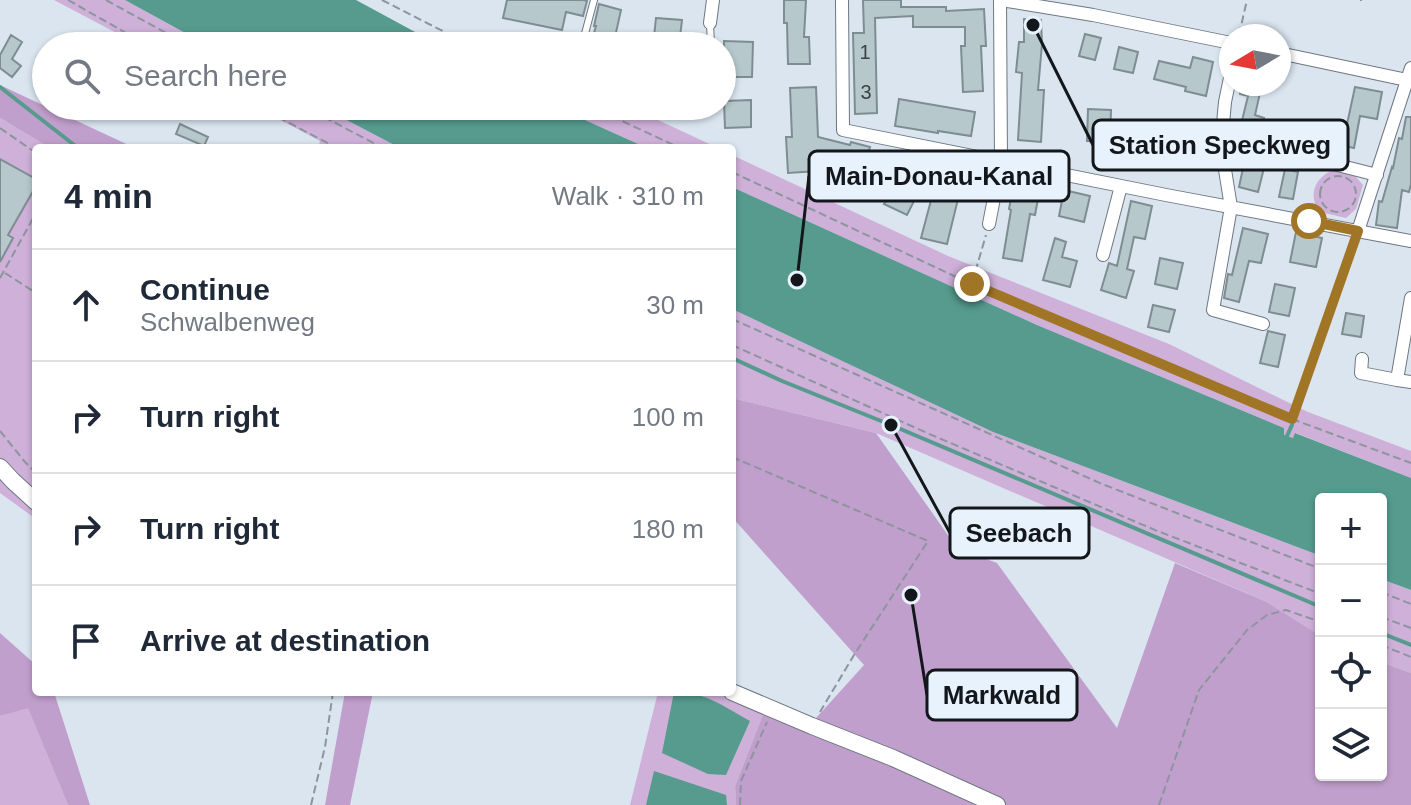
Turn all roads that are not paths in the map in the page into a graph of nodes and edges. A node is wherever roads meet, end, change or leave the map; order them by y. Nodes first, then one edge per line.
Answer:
1 (594, 0) edge
2 (713, 0) edge
3 (842, 0) edge
4 (1000, 0) edge
5 (710, 23) joint
6 (585, 32) edge
7 (710, 32) edge
8 (1219, 41) edge
9 (1291, 55) edge
10 (1410, 76) edge
11 (1226, 96) edge
12 (1318, 160) dead end
13 (1001, 162) junction
14 (1377, 175) junction
15 (1121, 186) junction
16 (1231, 207) junction
17 (989, 224) road end
18 (1358, 231) junction
19 (1411, 241) edge
20 (1103, 255) dead end
21 (1411, 298) edge
22 (1263, 324) dead end
23 (1362, 359) dead end
24 (1397, 380) junction
25 (1411, 382) edge
26 (0, 467) edge
27 (32, 498) edge
28 (736, 694) edge
29 (997, 805) edge

1 - 6 lane
2 - 5 street
3 - 13 street
4 - 8 street
4 - 13 street
5 - 7 lane
9 - 10 street
10 - 14 street
11 - 16 street
12 - 14 street
13 - 15 street
13 - 17 street
14 - 18 street
15 - 16 street
15 - 20 street
16 - 18 street
16 - 22 street
18 - 19 street
21 - 24 street
23 - 24 street
24 - 25 street
26 - 27 street
28 - 29 street

